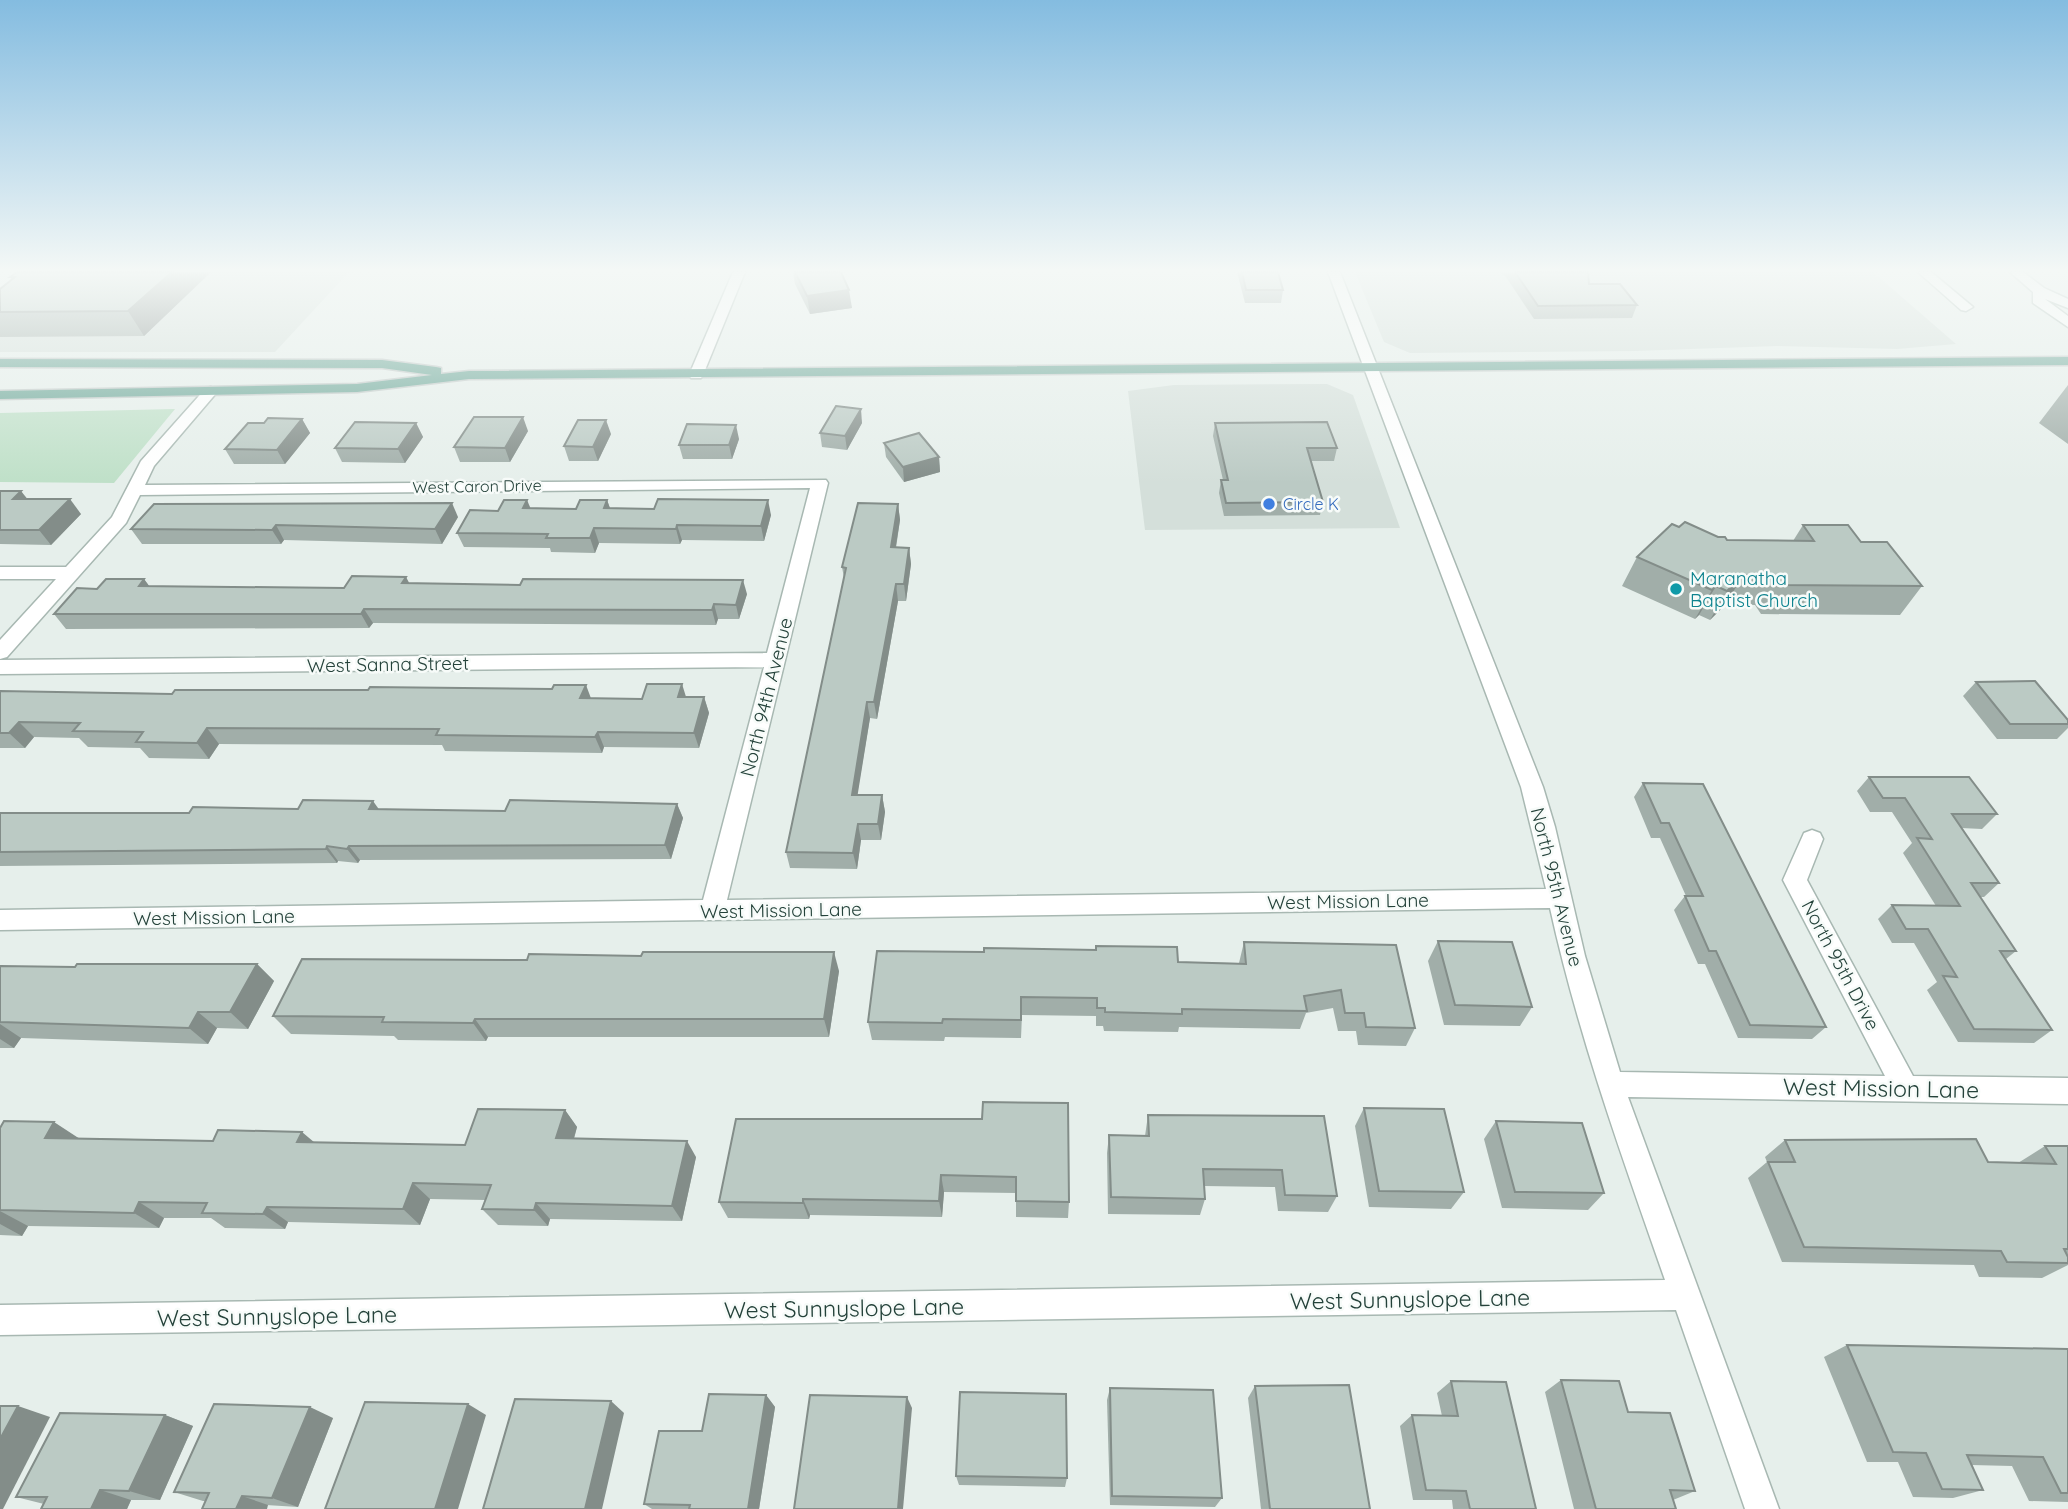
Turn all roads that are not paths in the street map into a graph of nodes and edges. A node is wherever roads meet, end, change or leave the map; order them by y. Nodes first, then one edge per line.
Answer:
1 (709, 342) edge
2 (1362, 342) edge
3 (2068, 361) edge
4 (0, 363) edge
5 (233, 363) junction
6 (1371, 366) junction
7 (696, 374) junction
8 (469, 375) junction
9 (211, 391) junction
10 (0, 393) edge
11 (820, 483) joint
12 (134, 490) junction
13 (0, 573) edge
14 (71, 573) junction
15 (0, 652) edge
16 (775, 660) junction
17 (0, 667) edge
18 (1812, 839) dead end
19 (1561, 898) junction
20 (712, 911) junction
21 (0, 920) edge
22 (1610, 1083) junction
23 (1906, 1089) junction
24 (2068, 1091) edge
25 (1687, 1295) junction
26 (0, 1320) edge
27 (1762, 1509) edge

1 - 7 street
2 - 6 street, North 95th Avenue
3 - 6 main road
4 - 5 main road
5 - 8 main road
5 - 10 main road
6 - 7 main road
6 - 19 street, North 95th Avenue
7 - 8 main road
8 - 9 main road
9 - 10 main road
9 - 12 street
11 - 12 street, West Caron Drive
11 - 16 street, North 94th Avenue
12 - 14 street
13 - 14 street
14 - 15 street
16 - 17 street, West Sanna Street
16 - 20 street, North 94th Avenue
18 - 23 street, North 95th Drive
19 - 20 street, West Mission Lane
19 - 22 street, North 95th Avenue
20 - 21 street, West Mission Lane
22 - 23 street, West Mission Lane
22 - 25 street, North 95th Avenue
23 - 24 street, West Mission Lane
25 - 26 street, West Sunnyslope Lane
25 - 27 street, North 95th Avenue

